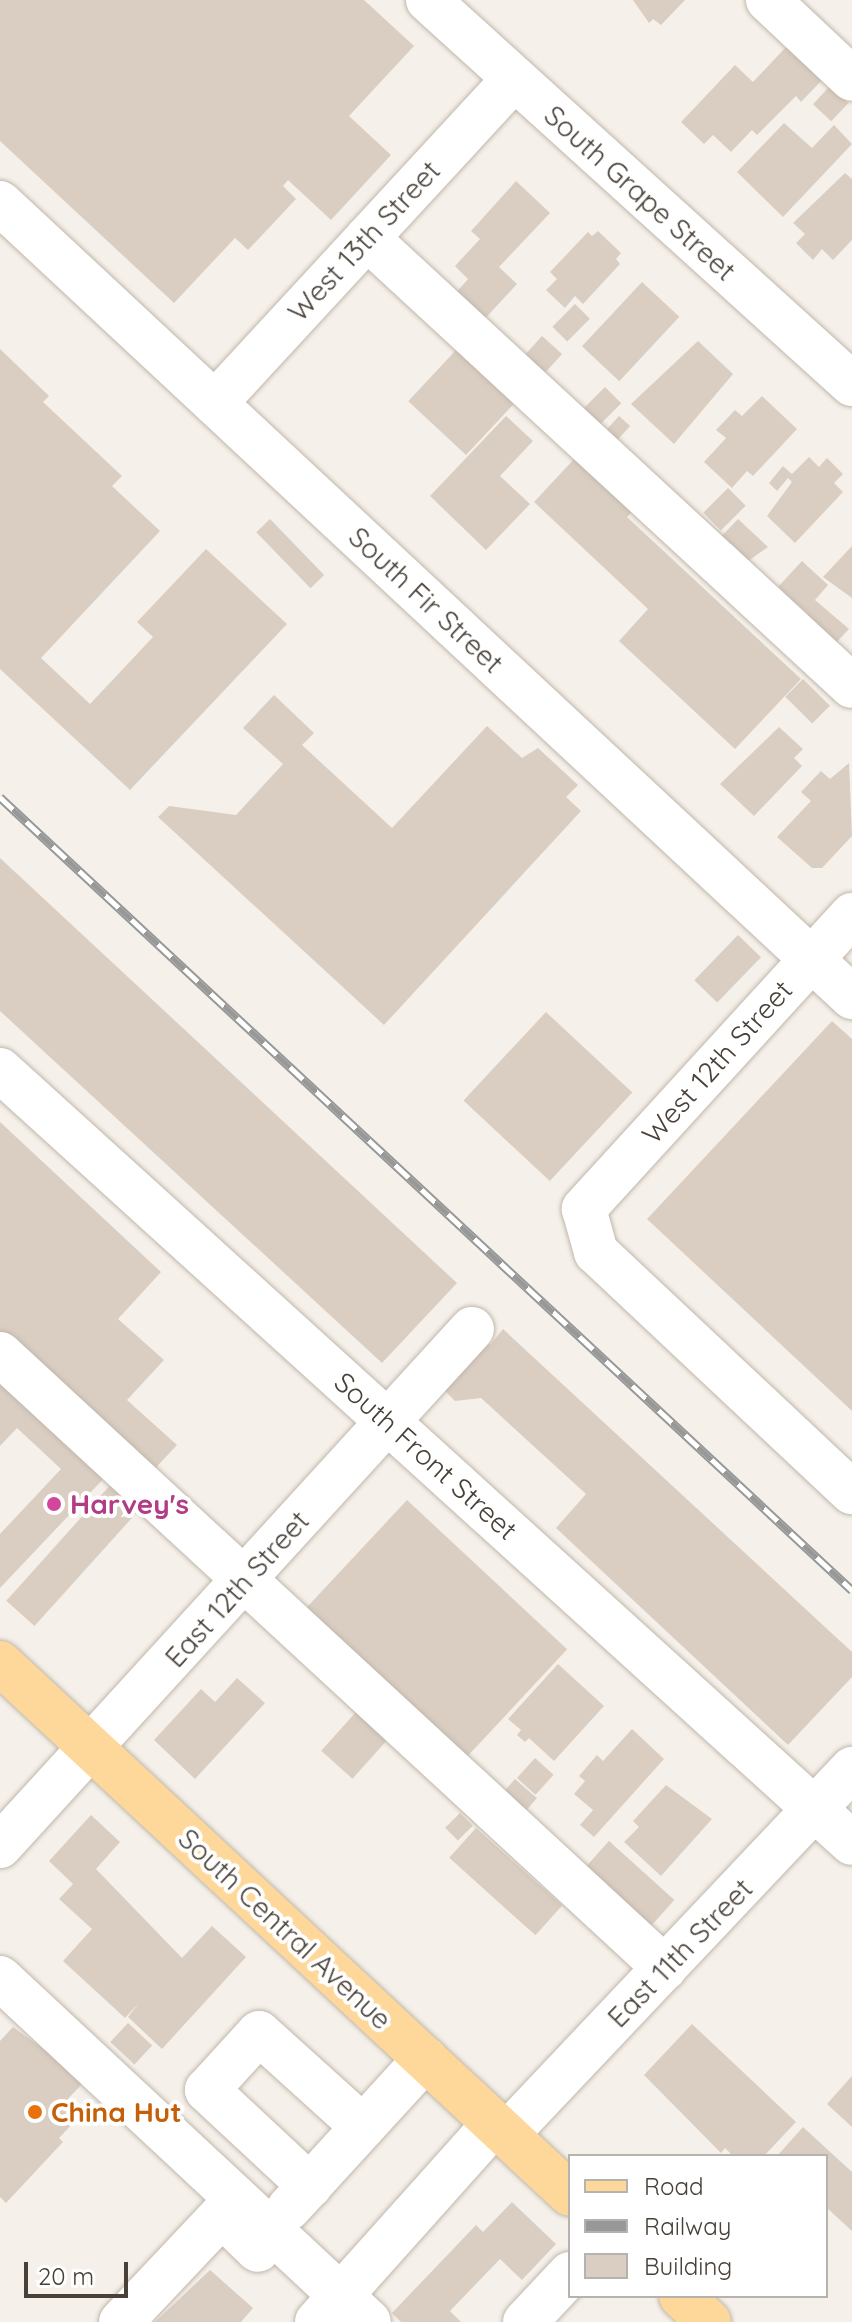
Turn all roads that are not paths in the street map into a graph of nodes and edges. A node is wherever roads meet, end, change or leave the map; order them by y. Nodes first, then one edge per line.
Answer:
1 (428, 0) edge
2 (768, 0) edge
3 (514, 79) junction
4 (852, 79) edge
5 (0, 203) edge
6 (367, 238) junction
7 (852, 384) edge
8 (215, 403) junction
9 (852, 686) edge
10 (852, 915) edge
11 (810, 959) junction
12 (852, 997) edge
13 (0, 1070) edge
14 (472, 1329) dead end
15 (0, 1354) edge
16 (389, 1422) junction
17 (852, 1492) edge
18 (245, 1580) junction
19 (0, 1663) edge
20 (92, 1749) junction
21 (852, 1769) edge
22 (816, 1809) junction
23 (852, 1843) edge
24 (0, 1846) edge
25 (665, 1968) junction
26 (0, 1978) edge
27 (425, 2059) junction
28 (363, 2127) junction
29 (500, 2129) junction
30 (310, 2186) junction
31 (568, 2192) edge
32 (262, 2238) junction
33 (568, 2276) edge
34 (290, 2280) dead end
35 (683, 2298) edge
36 (343, 2314) edge
37 (121, 2322) edge
38 (525, 2322) edge
39 (709, 2322) edge

1 - 3 street, South Grape Street
2 - 4 street
3 - 6 street, West 13th Street
3 - 7 street, South Grape Street
5 - 8 street, South Fir Street
6 - 8 street, West 13th Street
6 - 9 street
8 - 11 street, South Fir Street
10 - 11 street, West 12th Street
11 - 12 street, South Fir Street
11 - 17 street, West 12th Street
13 - 16 street, South Front Street
14 - 16 street, East 12th Street
15 - 18 street
16 - 18 street, East 12th Street
16 - 22 street, South Front Street
18 - 20 street, East 12th Street
18 - 25 street
19 - 20 main road, South Central Avenue
20 - 24 street, East 12th Street
20 - 27 main road, South Central Avenue
21 - 22 street, East 11th Street
22 - 23 street, South Front Street
22 - 25 street, East 11th Street
25 - 29 street, East 11th Street
26 - 32 street
27 - 28 street
27 - 29 main road, South Central Avenue
28 - 30 street
28 - 30 street
29 - 31 main road, South Central Avenue
29 - 36 street, East 11th Street
30 - 32 street
32 - 34 street
32 - 36 street
32 - 37 street
33 - 38 street
35 - 39 main road

